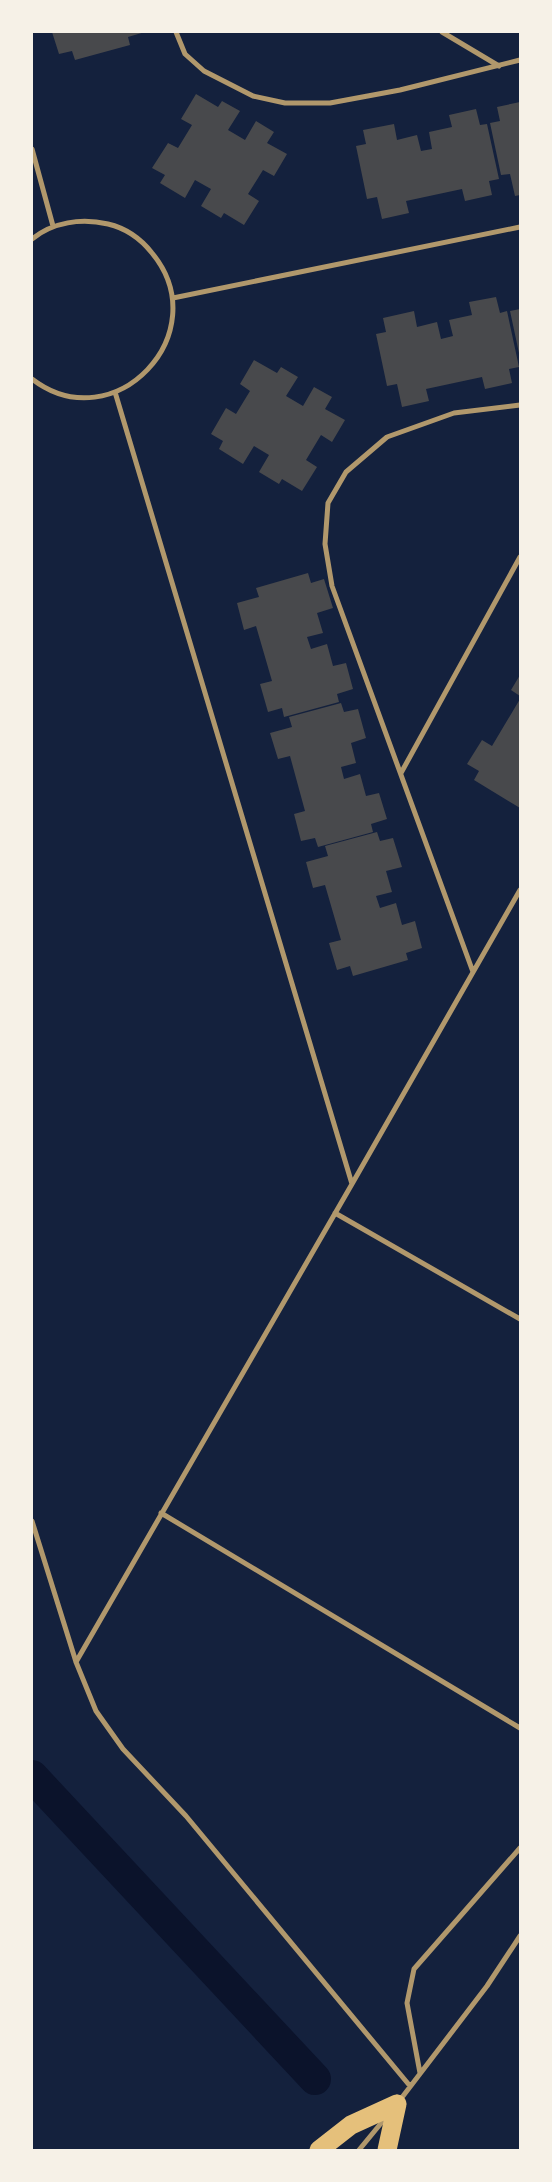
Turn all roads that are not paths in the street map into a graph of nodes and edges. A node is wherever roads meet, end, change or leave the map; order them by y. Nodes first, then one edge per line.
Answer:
1 (176, 32) edge
2 (442, 32) edge
3 (520, 60) edge
4 (499, 66) junction
5 (32, 149) edge
6 (53, 226) junction
7 (520, 227) edge
8 (32, 239) edge
9 (173, 298) junction
10 (32, 380) edge
11 (115, 392) junction
12 (520, 405) edge
13 (520, 557) edge
14 (401, 774) junction
15 (520, 894) edge
16 (473, 972) junction
17 (352, 1184) junction
18 (335, 1213) junction
19 (520, 1320) edge
20 (161, 1513) junction
21 (32, 1521) edge
22 (76, 1662) junction
23 (520, 1728) edge
24 (520, 1848) edge
25 (520, 1936) edge
26 (420, 2073) junction
27 (410, 2086) junction
28 (397, 2104) junction
29 (319, 2151) edge
30 (359, 2151) edge
31 (387, 2151) edge

1 - 4 lane
2 - 4 lane
3 - 4 lane
5 - 6 lane
6 - 8 lane
6 - 9 lane
7 - 9 lane
9 - 11 lane
10 - 11 lane
11 - 17 lane
12 - 14 lane
13 - 14 lane
14 - 16 lane
15 - 16 lane
16 - 17 lane
17 - 18 lane
18 - 19 lane
18 - 20 lane
20 - 22 lane
20 - 23 lane
21 - 22 lane
22 - 27 lane
24 - 26 lane
25 - 26 lane
26 - 27 lane
27 - 28 lane
28 - 29 highway
28 - 30 lane
28 - 31 highway

